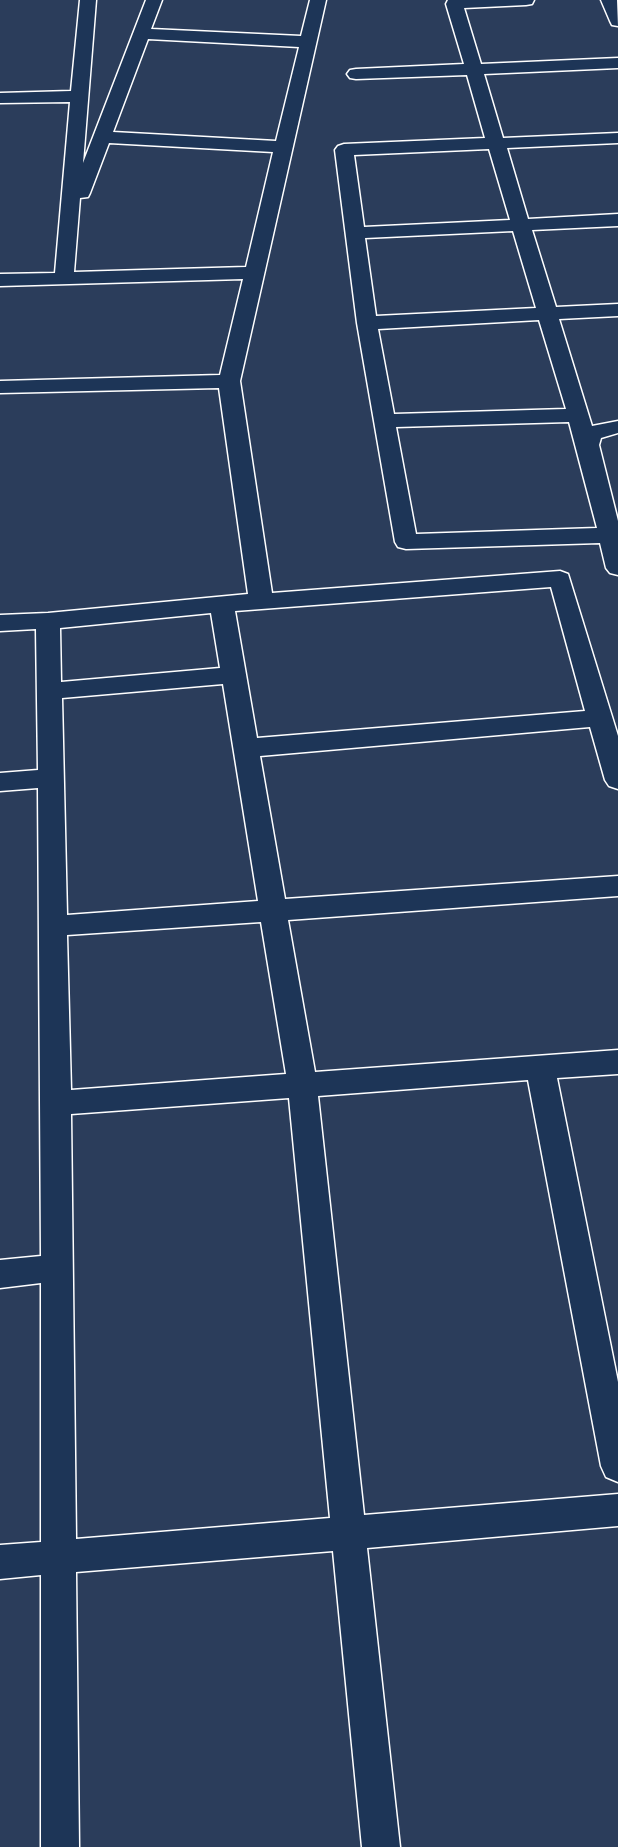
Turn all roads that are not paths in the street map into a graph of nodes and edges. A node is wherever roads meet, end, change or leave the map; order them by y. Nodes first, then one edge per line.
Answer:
1 (88, 0) edge
2 (154, 0) edge
3 (318, 0) edge
4 (526, 0) edge
5 (609, 0) edge
6 (618, 21) edge
7 (142, 34) junction
8 (309, 42) junction
9 (618, 63) edge
10 (474, 69) junction
11 (356, 74) dead end
12 (80, 96) junction
13 (0, 98) edge
14 (102, 137) junction
15 (618, 138) edge
16 (496, 144) junction
17 (284, 147) junction
18 (618, 220) edge
19 (68, 225) junction
20 (521, 225) junction
21 (354, 233) junction
22 (254, 273) junction
23 (64, 278) junction
24 (0, 280) edge
25 (618, 310) edge
26 (548, 314) junction
27 (367, 323) junction
28 (229, 381) junction
29 (0, 387) edge
30 (578, 415) junction
31 (384, 421) junction
32 (618, 427) edge
33 (590, 451) junction
34 (614, 536) edge
35 (618, 568) edge
36 (261, 601) junction
37 (222, 605) junction
38 (48, 621) junction
39 (0, 623) edge
40 (234, 675) junction
41 (49, 691) junction
42 (600, 718) junction
43 (246, 748) junction
44 (51, 778) junction
45 (618, 780) edge
46 (0, 782) edge
47 (618, 886) edge
48 (273, 910) junction
49 (52, 926) junction
50 (618, 1062) edge
51 (540, 1067) junction
52 (302, 1085) junction
53 (56, 1103) junction
54 (57, 1268) junction
55 (0, 1274) edge
56 (618, 1466) edge
57 (618, 1510) edge
58 (348, 1533) junction
59 (58, 1557) junction
60 (0, 1562) edge
61 (60, 1847) edge
62 (382, 1847) edge

1 - 12 street
2 - 7 street
3 - 8 street
4 - 10 street
5 - 6 street
7 - 8 street
7 - 14 street
8 - 17 street
9 - 10 street
10 - 11 street
10 - 16 street
12 - 13 street
12 - 19 street
14 - 17 street
14 - 19 street
15 - 16 street
16 - 20 street
16 - 21 street
17 - 22 street
18 - 20 street
19 - 23 street
20 - 21 street
20 - 26 street
21 - 27 street
22 - 23 street
22 - 28 street
23 - 24 street
25 - 26 street
26 - 27 street
26 - 30 street
27 - 31 street
28 - 29 street
28 - 36 street
30 - 31 street
30 - 33 street
31 - 34 street
32 - 33 street
33 - 34 street
34 - 35 street
36 - 37 street
36 - 42 street
37 - 38 street
37 - 40 street
38 - 39 street
38 - 41 street
40 - 41 street
40 - 43 street
41 - 44 street
42 - 43 street
42 - 45 street
43 - 48 street
44 - 46 street
44 - 49 street
47 - 48 street
48 - 49 street
48 - 52 street
49 - 53 street
50 - 51 street
51 - 52 street
51 - 56 street
52 - 53 street
52 - 58 street
53 - 54 street
54 - 55 street
54 - 59 street
57 - 58 street
58 - 59 street
58 - 62 street
59 - 60 street
59 - 61 street

